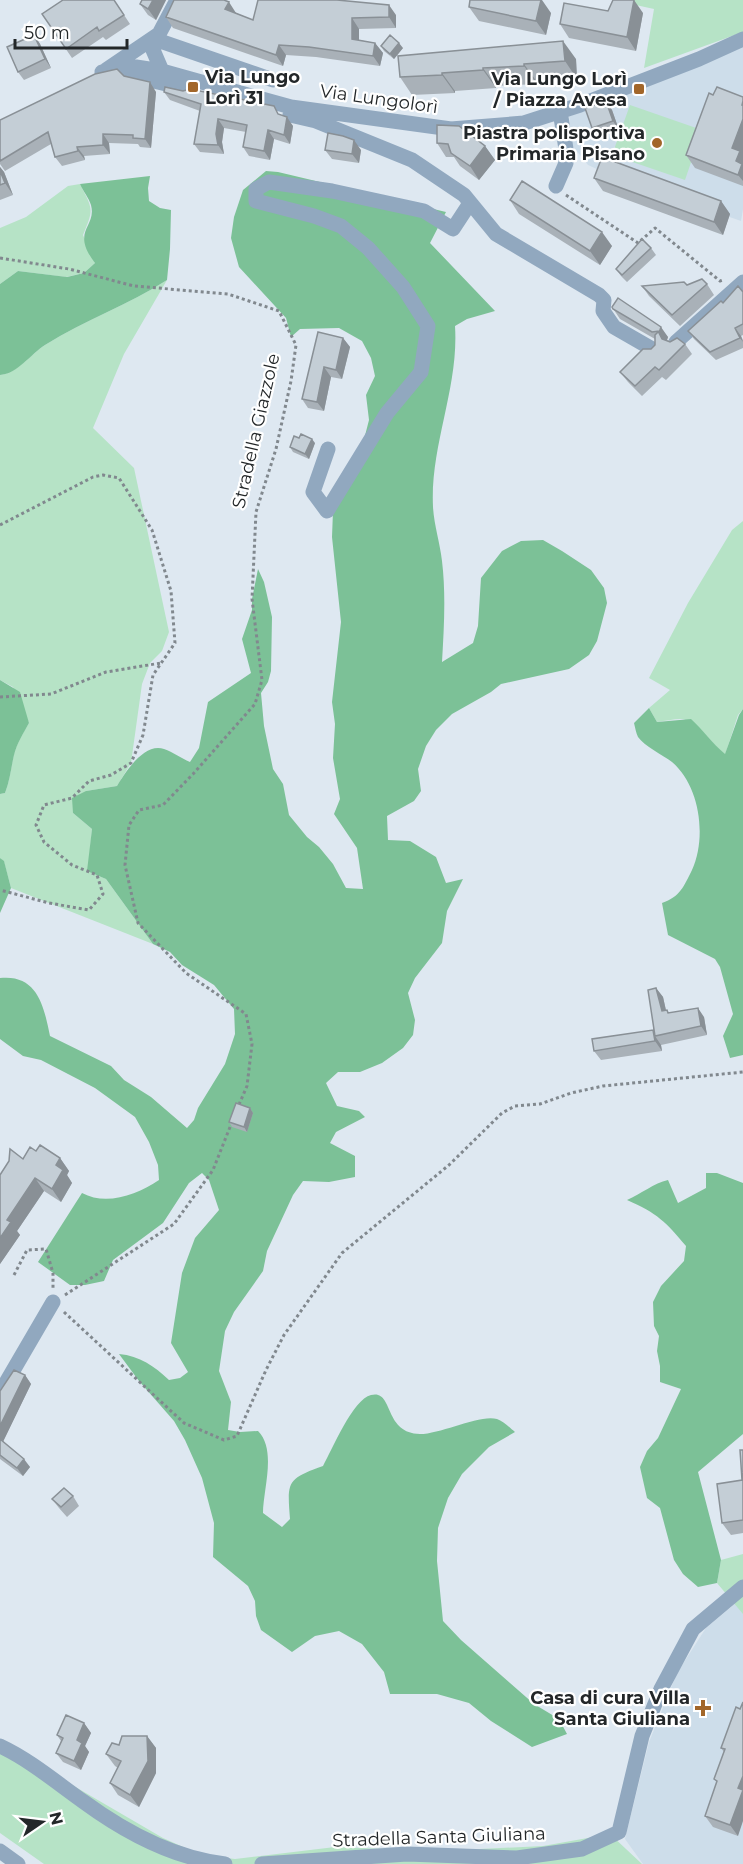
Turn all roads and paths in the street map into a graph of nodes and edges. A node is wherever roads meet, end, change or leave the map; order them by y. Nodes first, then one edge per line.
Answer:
1 (177, 0) edge
2 (158, 37) junction
3 (743, 39) edge
4 (162, 71) junction
5 (102, 73) junction
6 (273, 80) dead end
7 (560, 111) junction
8 (556, 186) joint
9 (470, 203) junction
10 (0, 258) edge
11 (728, 276) dead end
12 (743, 282) edge
13 (676, 342) edge
14 (654, 350) edge
15 (328, 449) dead end
16 (0, 525) edge
17 (162, 663) junction
18 (0, 697) edge
19 (0, 890) edge
20 (743, 1072) edge
21 (14, 1275) dead end
22 (53, 1302) junction
23 (0, 1393) edge
24 (743, 1587) edge
25 (0, 1746) edge
26 (0, 1851) edge
27 (18, 1864) edge
28 (225, 1864) edge
29 (262, 1864) edge

1 - 2 street
2 - 4 street
2 - 5 street
2 - 6 street
3 - 7 street, Via Lungolorì
4 - 5 street, Via Lungolorì
4 - 7 street, Via Lungolorì
5 - 9 street, Via Lungolorì
7 - 8 street
8 - 11 path
9 - 14 street, Via Lungolorì
9 - 15 street
10 - 22 path, Stradella Giazzole
12 - 13 street
16 - 17 path
17 - 18 path
17 - 19 path
20 - 22 path
21 - 22 path
22 - 23 street
24 - 29 street, Stradella Santa Giuliana
25 - 28 street
26 - 27 street

